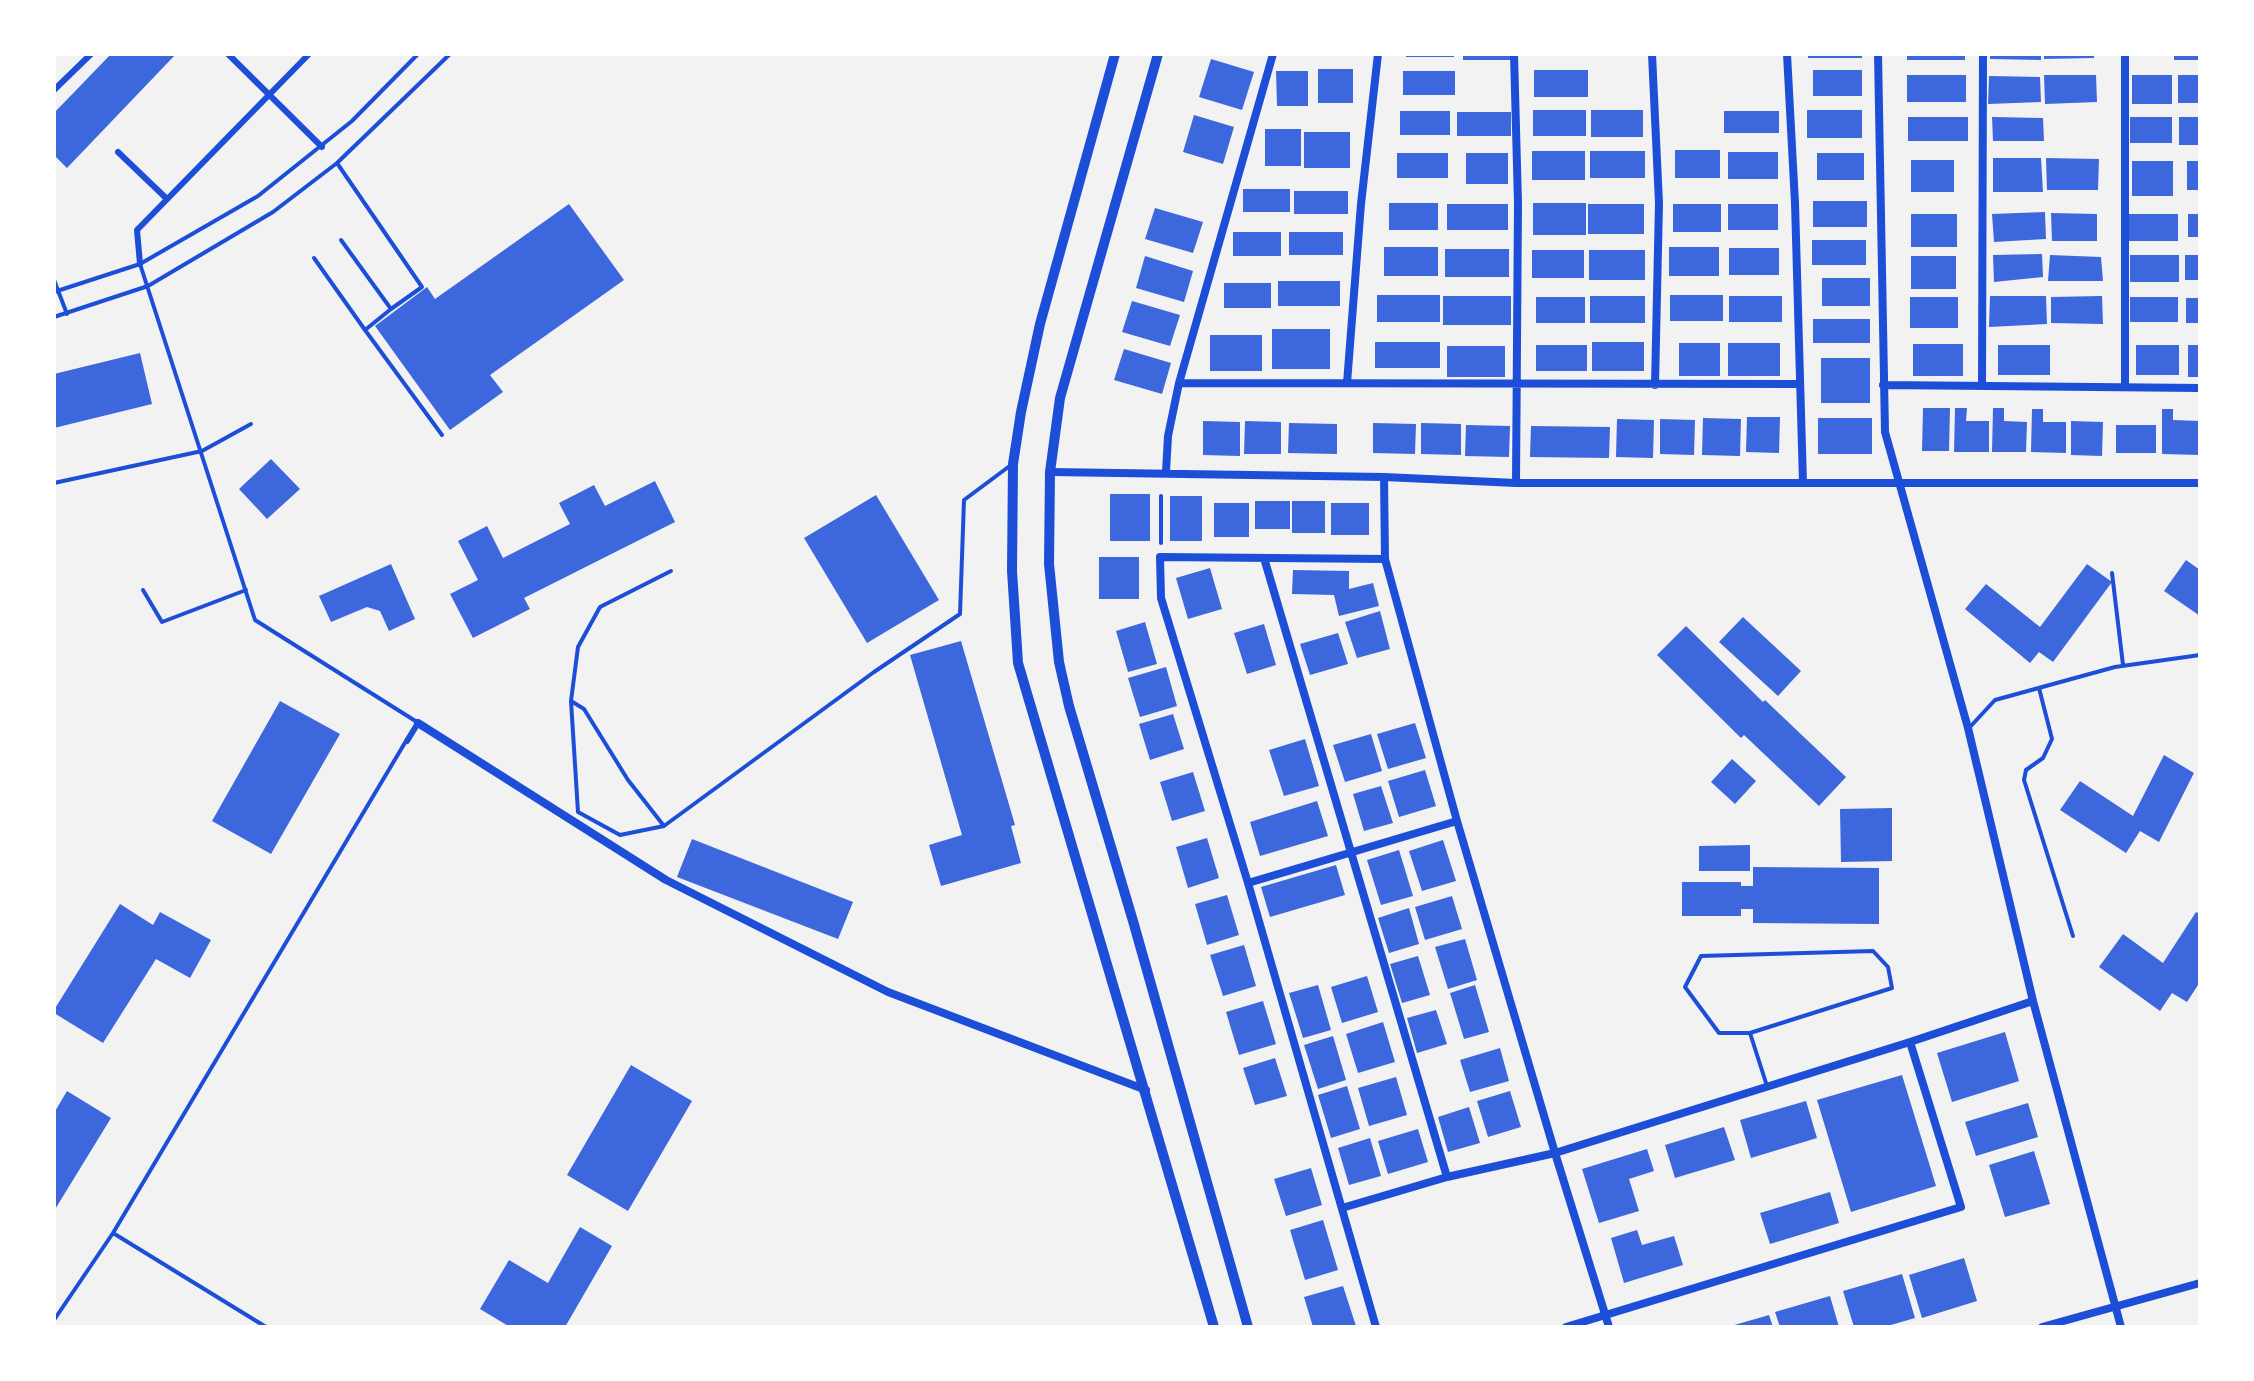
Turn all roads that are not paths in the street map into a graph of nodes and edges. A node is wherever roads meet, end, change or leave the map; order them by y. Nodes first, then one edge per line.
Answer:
1 (91, 54) edge
2 (228, 54) edge
3 (309, 54) edge
4 (418, 54) edge
5 (450, 54) edge
6 (1115, 54) edge
7 (1158, 54) edge
8 (1273, 54) edge
9 (1378, 54) edge
10 (1514, 54) edge
11 (1652, 54) edge
12 (1787, 54) edge
13 (1878, 54) edge
14 (1983, 54) edge
15 (2125, 54) edge
16 (54, 90) edge
17 (270, 95) junction
18 (322, 147) junction
19 (118, 152) dead end
20 (337, 163) junction
21 (167, 199) junction
22 (341, 240) dead end
23 (314, 258) dead end
24 (140, 264) junction
25 (54, 280) edge
26 (148, 286) junction
27 (57, 291) edge
28 (391, 309) junction
29 (67, 314) junction
30 (54, 317) edge
31 (365, 330) junction
32 (1179, 383) junction
33 (1347, 383) junction
34 (1799, 384) junction
35 (1655, 385) junction
36 (1883, 385) junction
37 (1517, 386) junction
38 (1982, 386) junction
39 (2125, 387) junction
40 (2200, 388) edge
41 (251, 424) dead end
42 (442, 435) dead end
43 (202, 451) junction
44 (1013, 464) junction
45 (1050, 472) junction
46 (1166, 472) junction
47 (1384, 477) junction
48 (54, 483) edge
49 (1516, 483) junction
50 (1803, 483) junction
51 (1899, 483) junction
52 (2200, 483) edge
53 (1264, 558) junction
54 (1385, 559) junction
55 (671, 571) dead end
56 (2112, 573) dead end
57 (143, 590) dead end
58 (246, 590) junction
59 (2200, 655) edge
60 (2123, 665) junction
61 (2039, 688) junction
62 (571, 701) junction
63 (418, 723) junction
64 (1968, 728) junction
65 (407, 741) joint
66 (585, 816) junction
67 (1457, 821) junction
68 (580, 825) junction
69 (664, 826) junction
70 (1350, 852) junction
71 (1248, 883) junction
72 (2073, 936) dead end
73 (2033, 1001) junction
74 (1750, 1033) junction
75 (1910, 1042) junction
76 (1767, 1086) junction
77 (1146, 1090) junction
78 (1555, 1153) junction
79 (1447, 1177) junction
80 (1342, 1208) junction
81 (113, 1233) junction
82 (2200, 1283) edge
83 (2114, 1307) junction
84 (1606, 1315) junction
85 (54, 1320) edge
86 (266, 1327) edge
87 (1214, 1327) edge
88 (1248, 1327) edge
89 (1376, 1327) edge
90 (1566, 1327) edge
91 (1609, 1327) edge
92 (2042, 1327) edge
93 (2121, 1327) edge

1 - 16 street
2 - 17 street
3 - 17 street
4 - 18 lane
5 - 20 lane
6 - 44 street
7 - 45 street
8 - 32 street
9 - 33 street
10 - 37 street
11 - 35 street
12 - 34 street
13 - 36 street
14 - 38 street
15 - 39 street
17 - 18 street
17 - 21 street
18 - 24 lane
19 - 21 street
20 - 26 lane
20 - 28 lane
21 - 24 street
22 - 28 lane
23 - 31 lane
24 - 26 lane
24 - 27 lane
25 - 27 lane
26 - 29 lane
26 - 43 lane
27 - 29 lane
28 - 31 lane
29 - 30 lane
31 - 42 lane
32 - 33 street
32 - 46 street
33 - 37 street
34 - 35 street
34 - 50 street
35 - 37 street
36 - 38 street
36 - 51 street
37 - 49 street
38 - 39 street
39 - 40 street
41 - 43 lane
43 - 48 lane
43 - 58 lane
44 - 69 lane
44 - 77 street
45 - 46 street
45 - 88 street
46 - 47 street
47 - 49 street
47 - 54 street
49 - 50 street
50 - 51 street
51 - 52 street
51 - 64 street
53 - 54 street
53 - 70 street
53 - 71 street
54 - 67 street
55 - 62 lane
56 - 60 lane
57 - 58 lane
58 - 63 lane
59 - 60 lane
60 - 61 lane
61 - 64 lane
61 - 72 lane
62 - 66 lane
62 - 69 lane
63 - 65 street
63 - 68 street
64 - 73 street
65 - 81 lane
66 - 68 lane
66 - 69 lane
67 - 70 street
67 - 78 street
68 - 77 street
70 - 71 street
70 - 79 street
71 - 80 street
73 - 75 street
73 - 83 street
74 - 74 lane
74 - 76 lane
75 - 76 street
75 - 84 street
76 - 78 street
77 - 87 street
78 - 79 street
78 - 84 street
79 - 80 street
80 - 89 street
81 - 85 lane
81 - 86 lane
82 - 83 street
83 - 92 street
83 - 93 street
84 - 90 street
84 - 91 street

